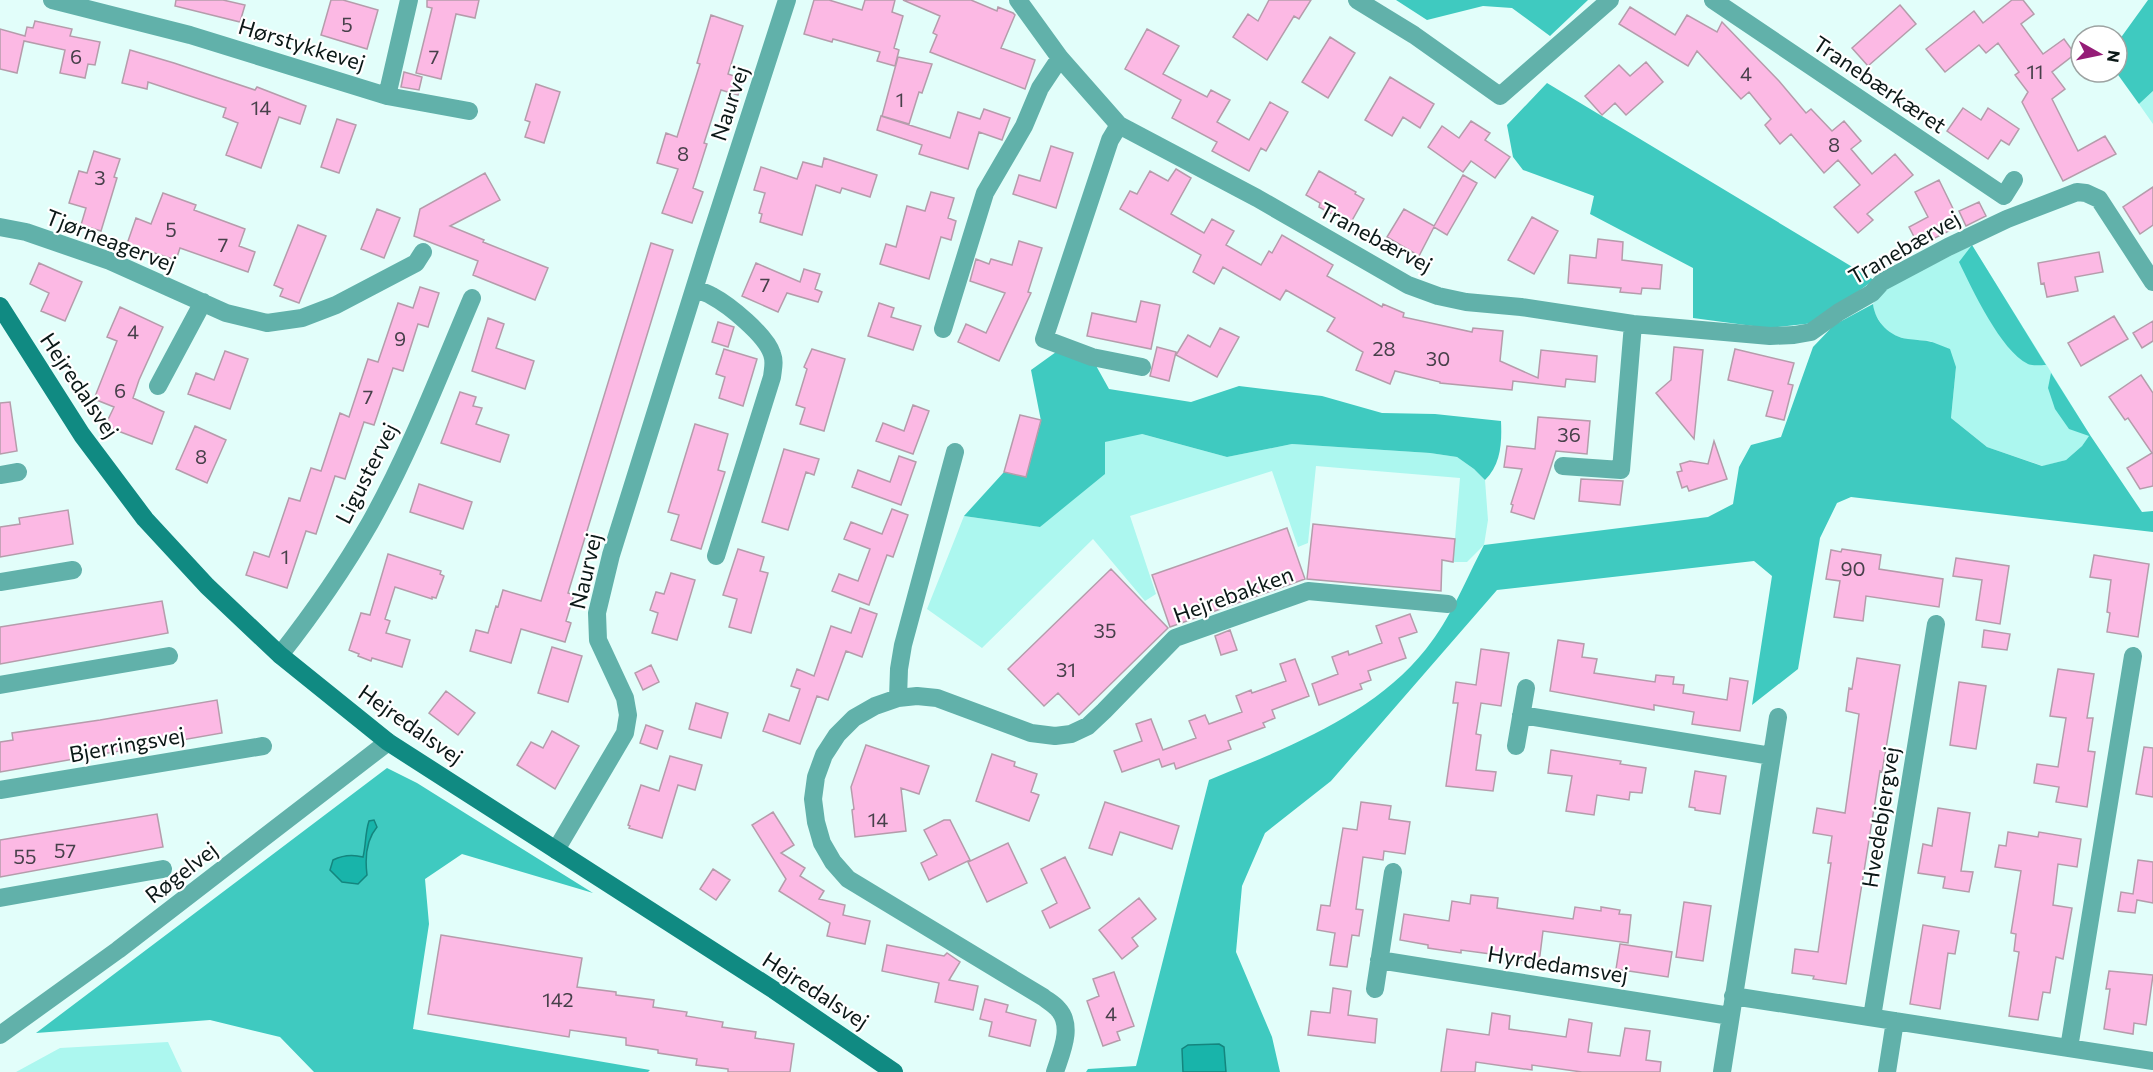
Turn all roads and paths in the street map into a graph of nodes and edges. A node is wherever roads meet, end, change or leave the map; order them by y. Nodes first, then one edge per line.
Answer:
1 (52, 0) edge
2 (410, 0) edge
3 (787, 0) edge
4 (1018, 0) edge
5 (1357, 0) edge
6 (1611, 0) edge
7 (1713, 0) edge
8 (84, 4) edge
9 (1060, 58) junction
10 (387, 96) junction
11 (469, 111) dead end
12 (1119, 125) junction
13 (2014, 180) dead end
14 (0, 227) edge
15 (423, 252) dead end
16 (2153, 282) edge
17 (695, 289) junction
18 (472, 298) dead end
19 (203, 302) junction
20 (0, 306) edge
21 (1633, 324) junction
22 (943, 328) dead end
23 (1142, 367) dead end
24 (158, 386) dead end
25 (955, 452) dead end
26 (1563, 466) dead end
27 (18, 472) dead end
28 (0, 475) edge
29 (716, 556) dead end
30 (73, 570) dead end
31 (0, 582) edge
32 (1448, 604) dead end
33 (1936, 624) dead end
34 (280, 655) junction
35 (169, 656) dead end
36 (2133, 656) dead end
37 (0, 685) edge
38 (1526, 688) dead end
39 (898, 698) junction
40 (1521, 715) junction
41 (1778, 717) dead end
42 (388, 742) junction
43 (263, 746) dead end
44 (1516, 746) dead end
45 (1771, 756) junction
46 (0, 790) edge
47 (556, 850) junction
48 (163, 870) dead end
49 (1393, 872) dead end
50 (0, 898) edge
51 (1379, 960) junction
52 (1375, 988) dead end
53 (1733, 996) junction
54 (1730, 1016) junction
55 (1872, 1017) junction
56 (1895, 1021) junction
57 (0, 1035) edge
58 (2069, 1048) junction
59 (2153, 1061) edge
60 (2118, 1064) edge
61 (894, 1072) edge
62 (1055, 1072) edge
63 (1722, 1072) edge
64 (1887, 1072) edge

1 - 8 street, Hørstykkevej
2 - 10 street
3 - 17 street, Naurvej
4 - 9 street, Tranebærvej
5 - 6 street
7 - 13 street, Tranebærkæret
8 - 10 street, Hørstykkevej
9 - 12 street, Tranebærvej
9 - 22 street
10 - 11 street, Hørstykkevej
12 - 21 street, Tranebærvej
12 - 23 street
14 - 19 street, Tjørneagervej
15 - 19 street, Tjørneagervej
16 - 21 street, Tranebærvej
17 - 29 street
17 - 47 street, Naurvej
18 - 34 street, Ligustervej
19 - 24 street
20 - 34 street, Hejredalsvej
21 - 26 street
25 - 39 street
27 - 28 street
30 - 31 street
32 - 39 street, Hejrebakken
33 - 55 street, Hvedebjergvej
34 - 42 street, Hejredalsvej
35 - 37 street
36 - 58 street
38 - 40 street
39 - 62 street, Hejrebakken
40 - 44 street
40 - 45 street
41 - 45 street
42 - 47 street, Hejredalsvej
42 - 57 street, Røgelvej
43 - 46 street, Bjerringsvej
45 - 53 street
47 - 61 street, Hejredalsvej
48 - 50 street
49 - 51 street
51 - 52 street
51 - 54 street, Hyrdedamsvej
53 - 54 street
53 - 55 street
54 - 63 street
55 - 56 street
56 - 58 street
56 - 64 street
58 - 60 street
59 - 60 street

